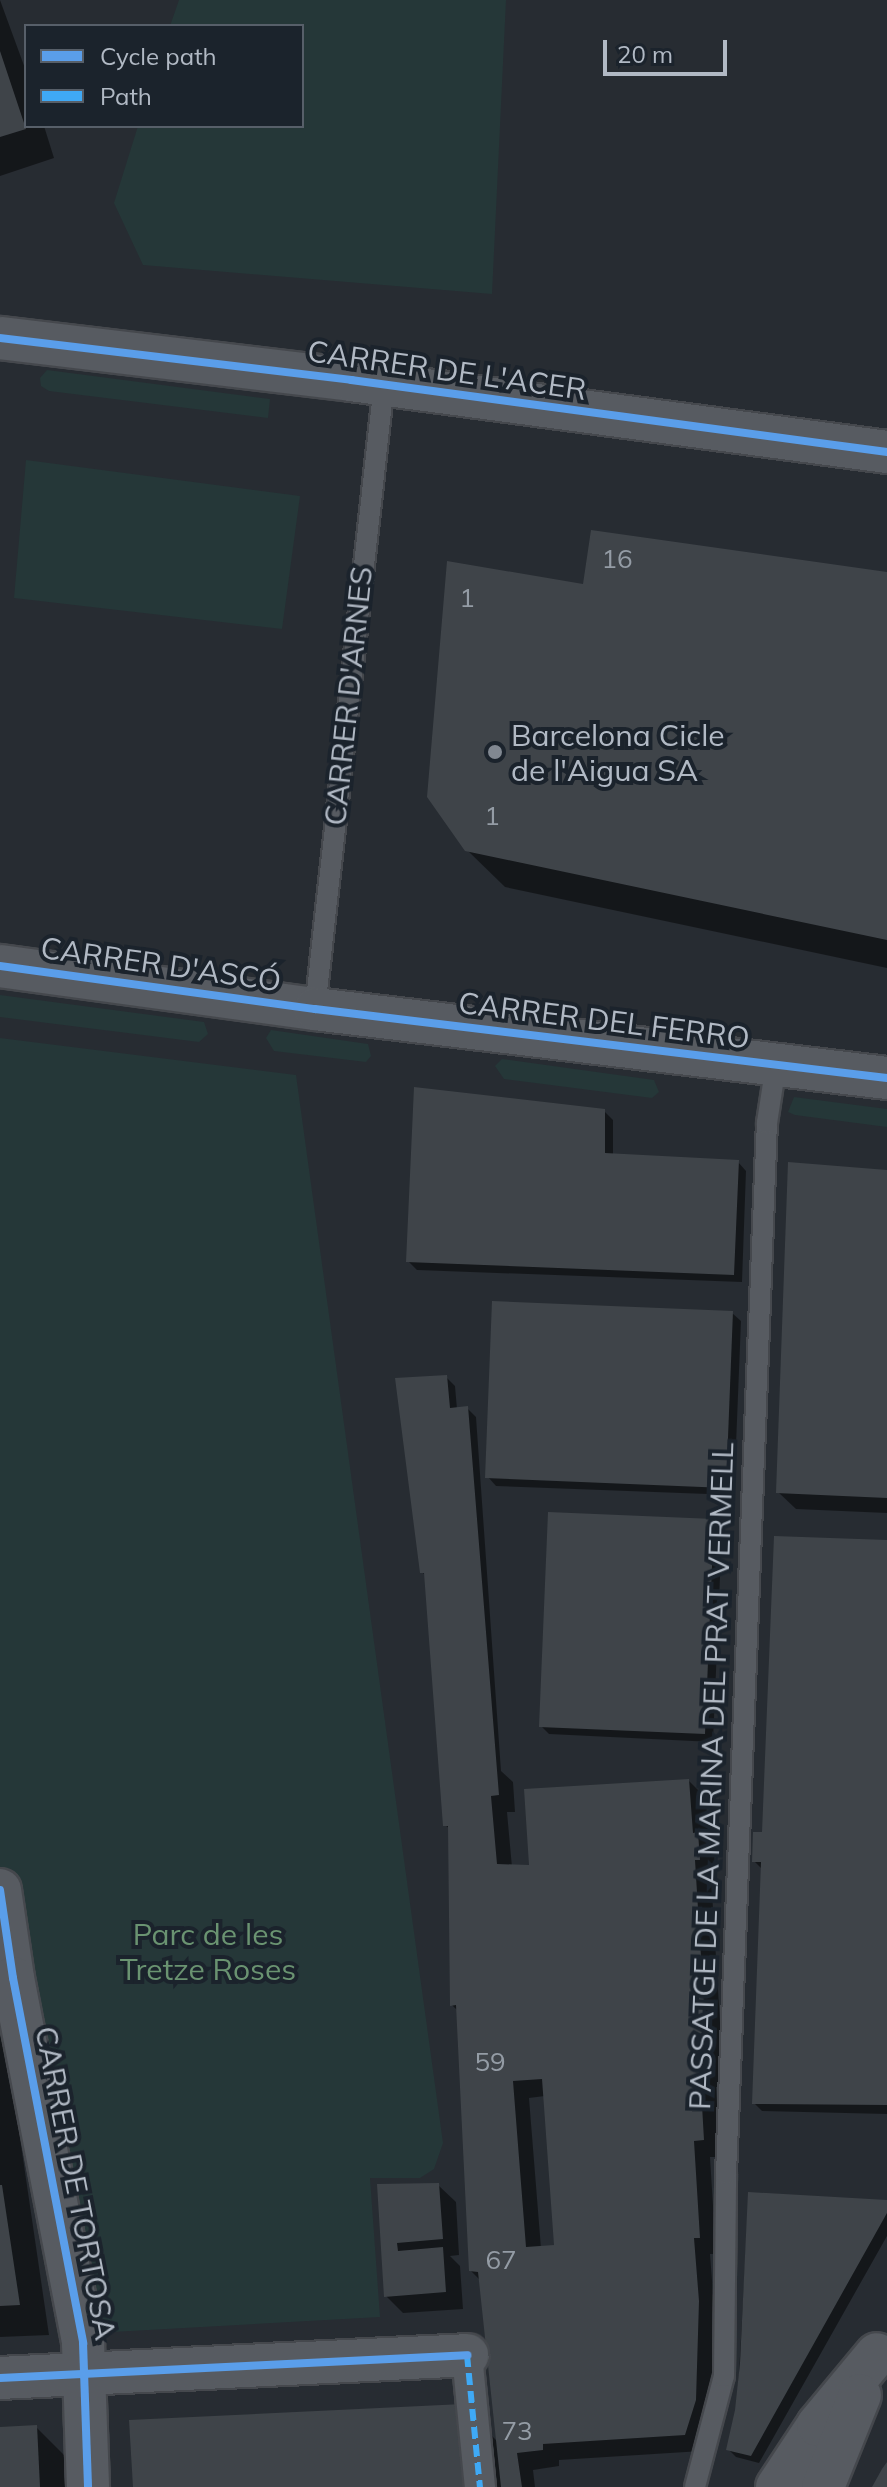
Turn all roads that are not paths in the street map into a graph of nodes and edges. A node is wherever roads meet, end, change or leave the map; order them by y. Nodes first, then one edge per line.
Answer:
1 (0, 338) edge
2 (384, 384) junction
3 (887, 452) edge
4 (0, 966) edge
5 (315, 1009) junction
6 (776, 1064) junction
7 (887, 1078) edge
8 (0, 1890) edge
9 (884, 2349) edge
10 (467, 2355) joint
11 (85, 2375) junction
12 (0, 2378) edge
13 (88, 2487) edge
14 (480, 2487) edge
15 (695, 2487) edge
16 (777, 2487) edge
17 (823, 2487) edge

1 - 2 street, CARRER DE L'ACER
2 - 3 street, CARRER DE L'ACER
2 - 5 lane, CARRER D'ARNES
4 - 5 street, CARRER D'ASCÓ
5 - 6 street, CARRER DEL FERRO
6 - 7 street, CARRER DEL FERRO
6 - 15 lane, PASSATGE DE LA MARINA DEL PRAT VERMELL
8 - 11 street, CARRER DE TORTOSA
9 - 16 street
9 - 17 street
10 - 11 street
10 - 14 street
11 - 12 street
11 - 13 street, CARRER DE TORTOSA

